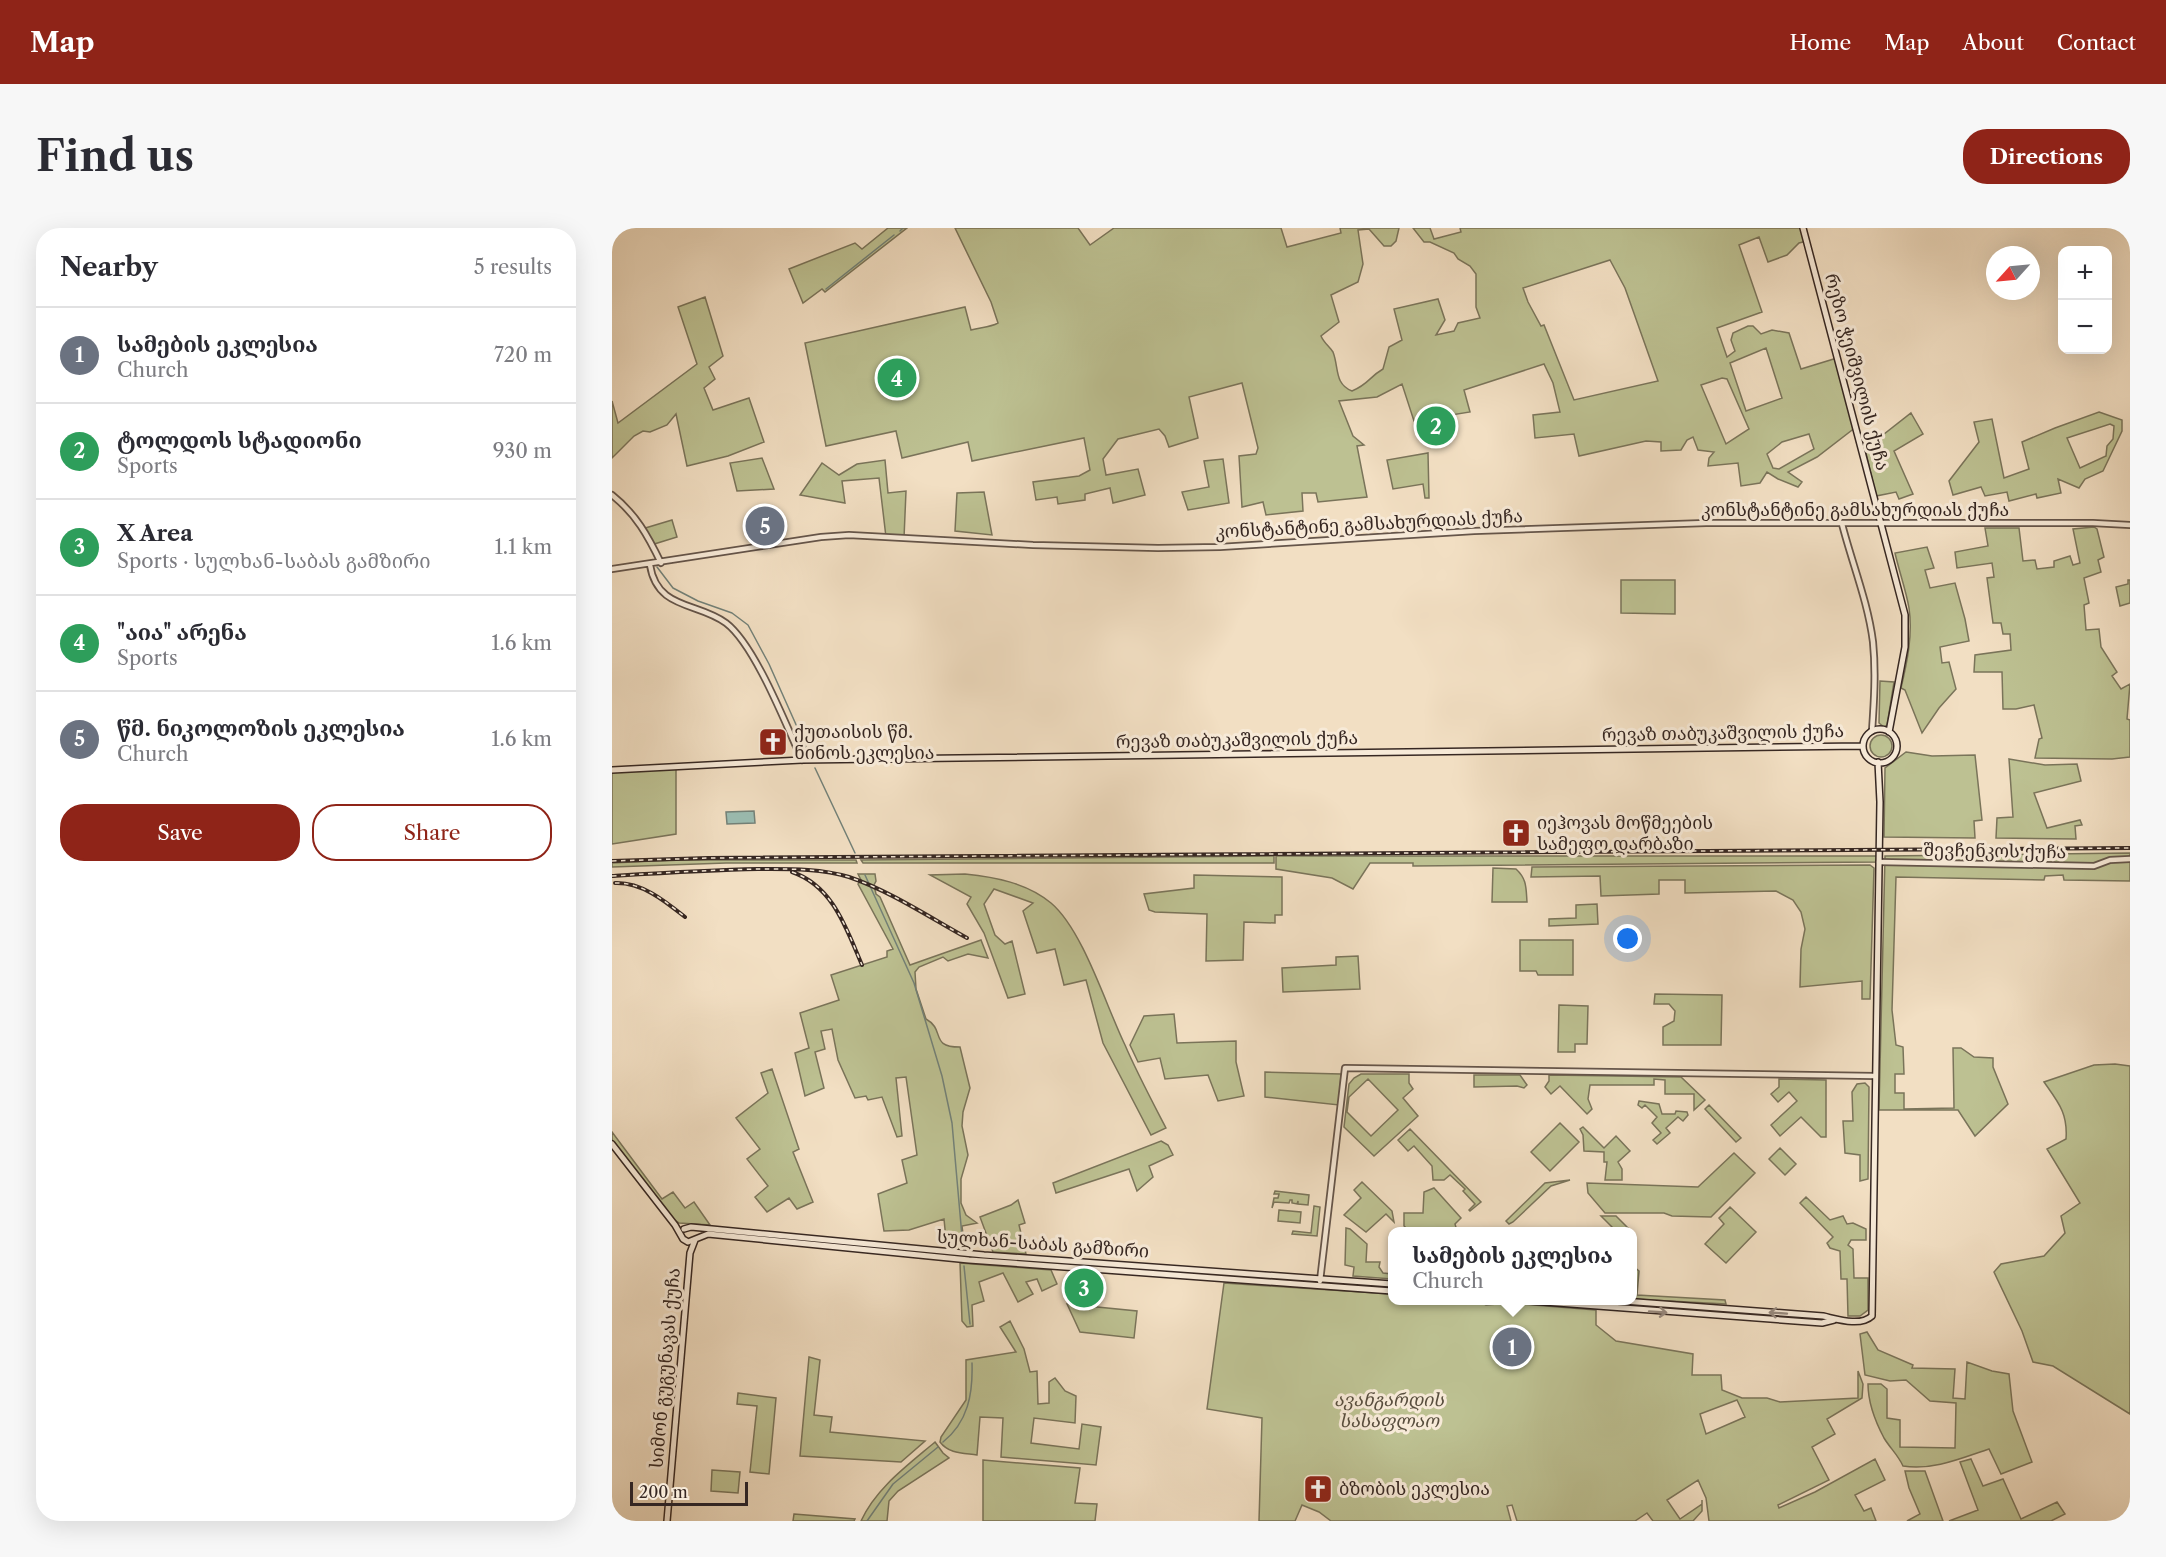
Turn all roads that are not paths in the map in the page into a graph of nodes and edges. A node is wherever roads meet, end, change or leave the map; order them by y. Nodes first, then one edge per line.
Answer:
1 (1803, 228) edge
2 (612, 495) edge
3 (1842, 524) junction
4 (1882, 524) junction
5 (2130, 525) edge
6 (660, 563) junction
7 (650, 565) junction
8 (612, 569) edge
9 (1872, 731) junction
10 (1889, 732) junction
11 (1863, 746) junction
12 (802, 759) junction
13 (1878, 762) junction
14 (612, 770) edge
15 (2130, 859) edge
16 (1879, 862) junction
17 (1875, 1076) junction
18 (612, 1144) edge
19 (675, 1225) junction
20 (693, 1228) junction
21 (684, 1229) junction
22 (683, 1239) junction
23 (695, 1239) junction
24 (690, 1253) junction
25 (958, 1256) junction
26 (1320, 1283) junction
27 (1388, 1284) edge
28 (1388, 1291) edge
29 (1637, 1302) edge
30 (1582, 1305) edge
31 (1836, 1320) junction
32 (667, 1521) edge

1 - 4 main road, რეზო ჭეიშვილის ქუჩა
2 - 6 street
3 - 4 street, კონსტანტინე გამსახურდიას ქუჩა
3 - 6 street, კონსტანტინე გამსახურდიას ქუჩა
3 - 9 street
4 - 5 street, კონსტანტინე გამსახურდიას ქუჩა
4 - 10 main road, რეზო ჭეიშვილის ქუჩა
6 - 7 street, კონსტანტინე გამსახურდიას ქუჩა
7 - 8 street, კონსტანტინე გამსახურდიას ქუჩა
7 - 12 street
9 - 10 main road
9 - 11 main road
10 - 13 main road
11 - 12 main road, რევაზ თაბუკაშვილის ქუჩა
11 - 13 main road
12 - 14 main road, რევაზ თაბუკაშვილის ქუჩა
13 - 16 main road
15 - 16 street, შევჩენკოს ქუჩა
16 - 17 main road
17 - 26 street
17 - 31 main road
18 - 19 main road, სიმონ გუგუნავას ქუჩა
19 - 21 main road, სიმონ გუგუნავას ქუჩა
19 - 22 main road, სიმონ გუგუნავას ქუჩა
20 - 21 main road
20 - 23 main road
20 - 25 main road, სულხან-საბას გამზირი
21 - 22 main road
22 - 23 main road
22 - 24 main road, სიმონ გუგუნავას ქუჩა
23 - 24 main road, სიმონ გუგუნავას ქუჩა
23 - 25 main road, სულხან-საბას გამზირი
24 - 32 main road, სიმონ გუგუნავას ქუჩა
25 - 26 main road, სულხან-საბას გამზირი
26 - 27 main road, სულხან-საბას გამზირი
26 - 28 main road, სულხან-საბას გამზირი
31 -> 29 main road
30 -> 31 main road

